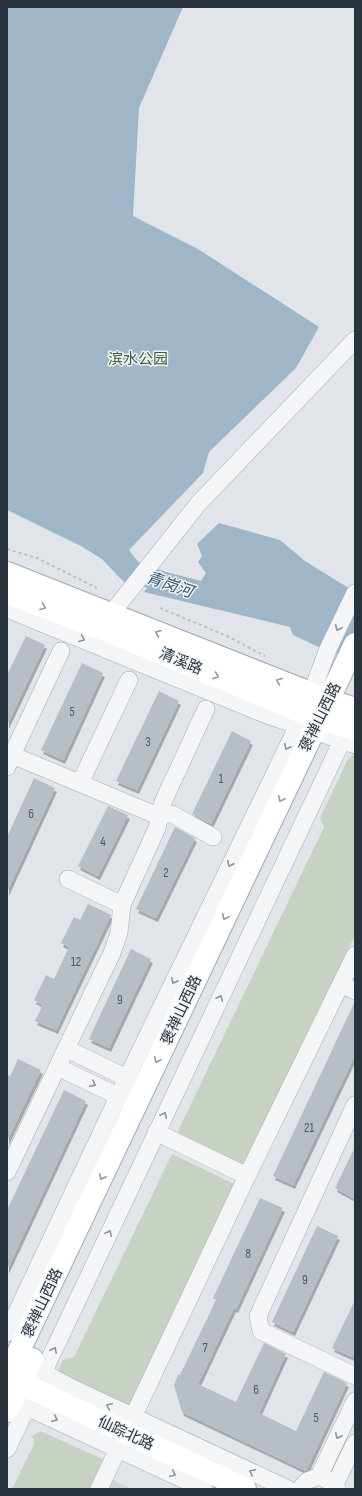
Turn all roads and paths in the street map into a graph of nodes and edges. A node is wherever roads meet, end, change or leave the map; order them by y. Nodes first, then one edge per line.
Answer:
1 (355, 340) edge
2 (7, 549) edge
3 (97, 588) dead end
4 (355, 593) edge
5 (11, 596) edge
6 (160, 608) dead end
7 (111, 614) junction
8 (355, 644) edge
9 (61, 651) dead end
10 (266, 656) dead end
11 (350, 671) edge
12 (129, 680) dead end
13 (206, 709) dead end
14 (332, 721) edge
15 (10, 761) edge
16 (80, 783) junction
17 (160, 814) junction
18 (213, 837) dead end
19 (68, 879) dead end
20 (122, 905) junction
21 (355, 955) edge
22 (348, 988) edge
23 (67, 1049) junction
24 (58, 1067) junction
25 (131, 1092) junction
26 (355, 1106) edge
27 (156, 1132) junction
28 (7, 1172) edge
29 (247, 1176) junction
30 (7, 1333) edge
31 (355, 1376) edge
32 (18, 1383) edge
33 (355, 1401) edge
34 (125, 1433) junction
35 (355, 1443) edge
36 (7, 1449) edge
37 (319, 1476) junction
38 (336, 1487) edge
39 (99, 1489) edge
40 (204, 1489) edge
41 (245, 1489) edge
42 (288, 1489) edge
43 (300, 1489) edge

1 - 7 street
2 - 3 path
4 -> 14 street
5 - 7 main road, 清溪路
5 -> 14 main road, 清溪路
6 - 10 path
14 -> 7 main road, 清溪路
8 - 11 main road, 褒禅山西路
9 - 15 street
11 - 14 main road, 褒禅山西路
12 - 16 street
13 - 17 street
14 -> 25 main road, 褒禅山西路
27 -> 14 street
14 - 32 main road, 褒禅山西路
15 - 16 street
16 - 17 street
17 - 18 street
17 - 20 street
19 - 20 street
20 - 23 street
21 - 22 street
22 - 29 street
23 - 24 street
23 - 25 street
24 -> 25 street
24 - 28 street
25 - 30 street
25 -> 32 main road, 褒禅山西路
26 - 31 street
27 - 29 street
32 -> 27 street
29 - 34 street
32 - 34 main road, 仙踪北路
32 - 36 street
32 -> 40 street
42 -> 32 street
33 -> 37 street
34 - 39 street
34 - 41 main road, 仙踪北路
35 - 38 street
37 - 38 street
37 - 43 street

